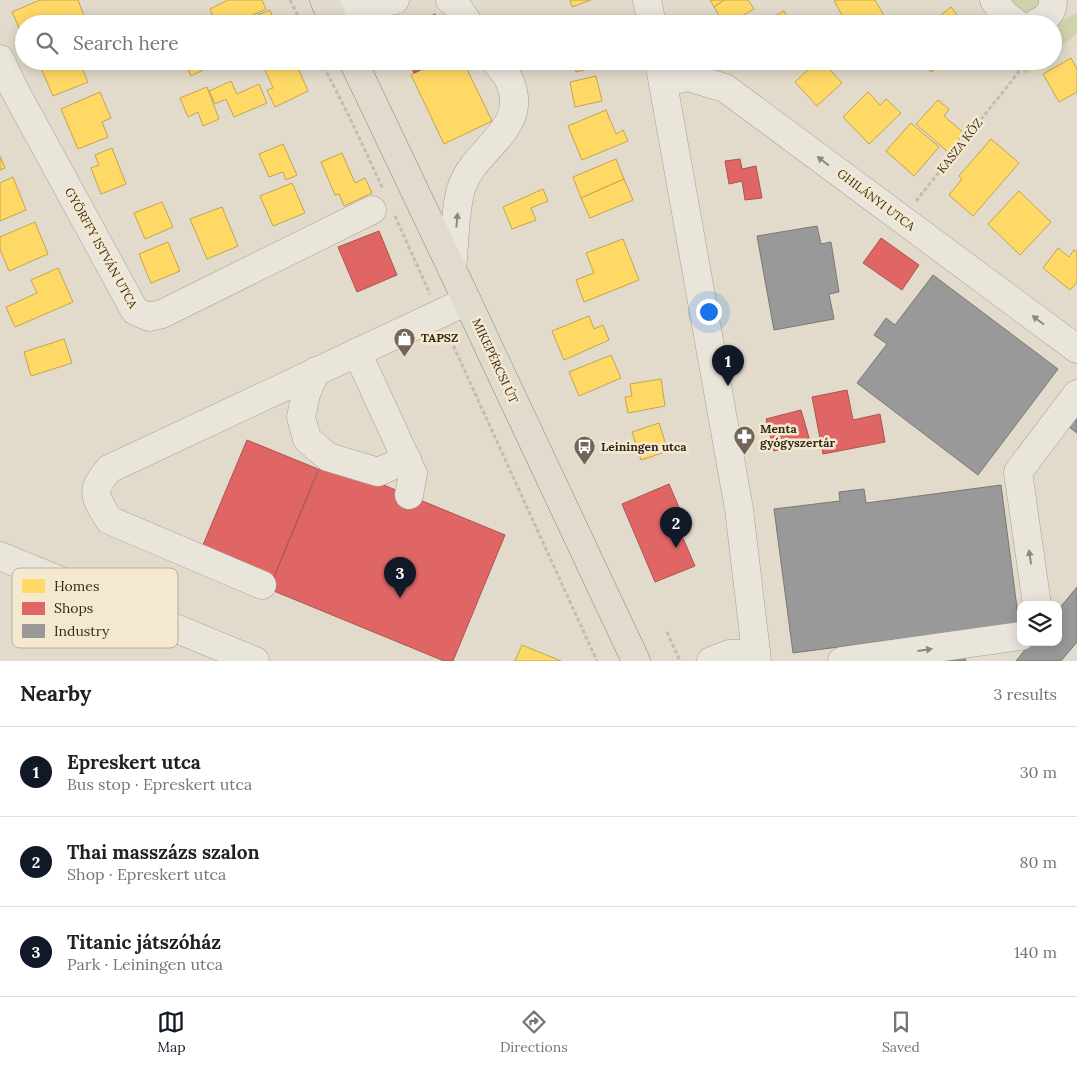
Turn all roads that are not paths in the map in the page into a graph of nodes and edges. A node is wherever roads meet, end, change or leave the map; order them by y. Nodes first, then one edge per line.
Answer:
1 (324, 0) edge
2 (395, 0) edge
3 (450, 0) edge
4 (647, 0) edge
5 (994, 0) edge
6 (1053, 0) edge
7 (350, 10) edge
8 (331, 15) edge
9 (463, 15) edge
10 (650, 15) edge
11 (1005, 15) edge
12 (1049, 15) edge
13 (0, 59) edge
14 (357, 70) edge
15 (502, 70) edge
16 (662, 72) edge
17 (7, 92) edge
18 (383, 204) road end
19 (452, 269) junction
20 (467, 301) junction
21 (1077, 350) edge
22 (358, 352) junction
23 (316, 371) junction
24 (1077, 394) edge
25 (407, 459) junction
26 (409, 496) dead end
27 (0, 556) edge
28 (29, 568) edge
29 (262, 585) dead end
30 (1037, 601) edge
31 (178, 629) edge
32 (1017, 637) edge
33 (757, 657) edge
34 (255, 661) edge
35 (636, 661) edge
36 (711, 661) edge
37 (842, 661) edge

1 - 8 main road
2 - 7 street
3 - 9 street
4 - 10 street
5 - 11 street
6 - 12 street
13 - 17 street, GYÖRFFY ISTVÁN UTCA
14 - 19 main road, MIKEPÉRCSI ÚT
19 -> 15 street
21 -> 16 street, GHILÁNYI UTCA
16 - 33 street
17 - 18 street, GYÖRFFY ISTVÁN UTCA
19 - 20 main road, MIKEPÉRCSI ÚT
20 - 22 street
20 - 35 main road, MIKEPÉRCSI ÚT
22 - 23 street
22 - 25 street
23 - 25 street
23 - 29 street
30 -> 24 street
25 - 26 street
27 - 28 street
31 - 34 street
37 -> 32 street
33 - 36 street

